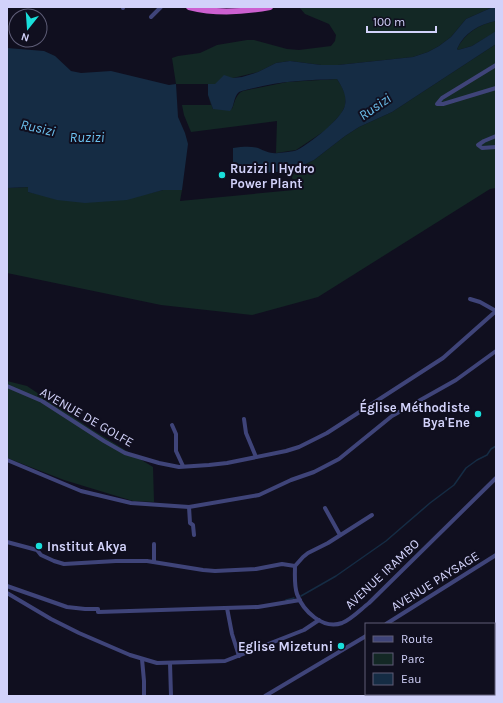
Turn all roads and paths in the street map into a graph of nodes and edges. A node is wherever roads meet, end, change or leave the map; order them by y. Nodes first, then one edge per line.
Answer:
1 (161, 7) edge
2 (189, 7) edge
3 (270, 7) edge
4 (151, 18) dead end
5 (496, 65) edge
6 (496, 88) edge
7 (496, 136) edge
8 (496, 147) edge
9 (470, 299) dead end
10 (496, 311) edge
11 (496, 350) edge
12 (7, 386) edge
13 (244, 419) dead end
14 (172, 424) dead end
15 (256, 456) junction
16 (7, 460) edge
17 (183, 466) junction
18 (496, 478) edge
19 (189, 507) junction
20 (325, 508) dead end
21 (372, 515) dead end
22 (194, 535) dead end
23 (340, 535) junction
24 (7, 542) edge
25 (154, 544) dead end
26 (496, 555) edge
27 (154, 562) junction
28 (295, 566) junction
29 (7, 586) edge
30 (7, 593) edge
31 (300, 600) junction
32 (227, 608) junction
33 (319, 620) junction
34 (388, 623) edge
35 (365, 637) edge
36 (239, 656) junction
37 (142, 659) junction
38 (170, 663) junction
39 (144, 696) edge
40 (171, 696) edge
41 (265, 696) edge

1 - 4 street
2 - 3 highway
5 - 6 street
7 - 8 street
9 - 10 street
10 - 15 street, AVENUE DE GOLFE
11 - 19 street
12 - 17 street, AVENUE DE GOLFE
13 - 15 street
14 - 17 street
15 - 17 street, AVENUE DE GOLFE
16 - 19 street
18 - 33 street, AVENUE IRAMBO
19 - 22 street
20 - 23 street
21 - 23 street
23 - 28 street
24 - 27 street
25 - 27 street
26 - 34 street, AVENUE PAYSAGE
27 - 28 street
28 - 31 street
29 - 32 street
30 - 37 street
31 - 32 street
31 - 33 street
32 - 36 street
33 - 36 street
35 - 41 street
36 - 38 street
37 - 38 street
37 - 39 street
38 - 40 street

